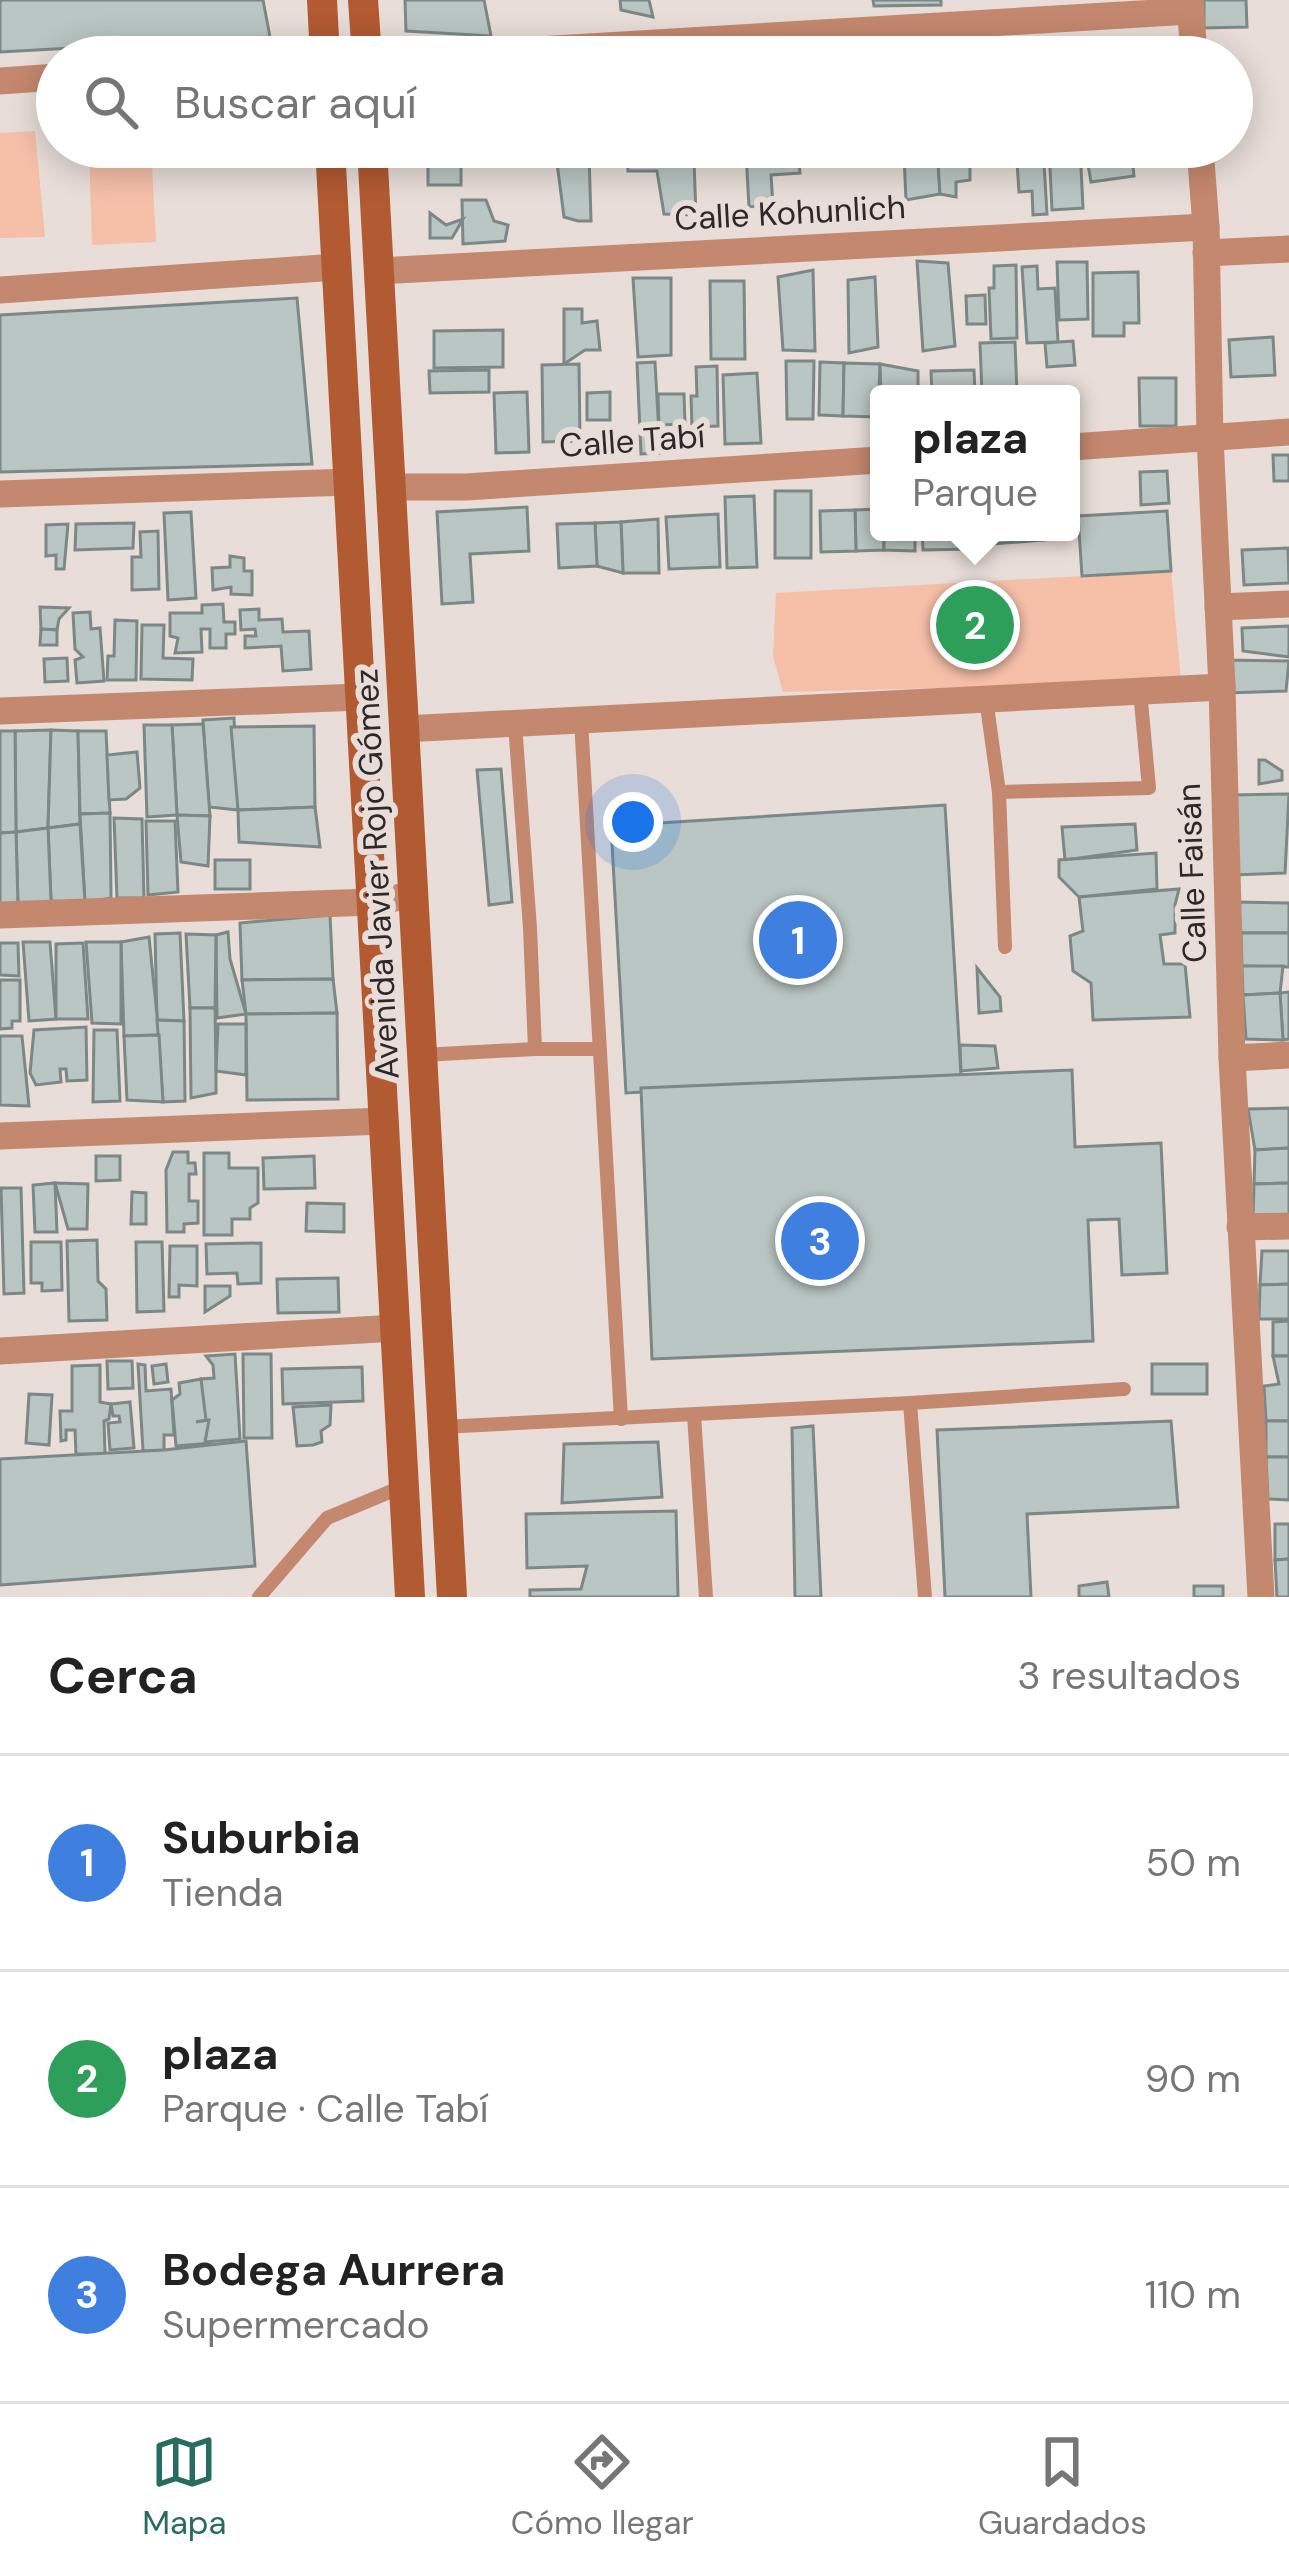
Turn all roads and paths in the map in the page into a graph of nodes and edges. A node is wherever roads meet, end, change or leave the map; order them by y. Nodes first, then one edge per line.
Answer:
1 (322, 0) edge
2 (363, 0) edge
3 (1190, 6) edge
4 (324, 36) edge
5 (366, 36) edge
6 (737, 36) edge
7 (1192, 36) edge
8 (36, 78) edge
9 (0, 80) edge
10 (331, 168) edge
11 (373, 168) edge
12 (1201, 168) edge
13 (1206, 240) junction
14 (1289, 249) edge
15 (337, 267) junction
16 (378, 271) junction
17 (0, 290) edge
18 (1289, 432) edge
19 (1210, 438) junction
20 (1080, 446) edge
21 (870, 461) edge
22 (349, 482) junction
23 (391, 487) junction
24 (0, 494) edge
25 (1289, 604) edge
26 (1218, 607) junction
27 (1222, 687) junction
28 (1140, 692) junction
29 (360, 697) junction
30 (986, 699) junction
31 (0, 711) edge
32 (581, 720) junction
33 (515, 724) junction
34 (404, 729) junction
35 (999, 792) junction
36 (413, 895) junction
37 (372, 902) junction
38 (0, 915) edge
39 (1005, 946) dead end
40 (535, 1049) junction
41 (598, 1049) junction
42 (1289, 1054) edge
43 (422, 1055) junction
44 (1232, 1058) junction
45 (384, 1121) junction
46 (0, 1136) edge
47 (1289, 1226) edge
48 (1240, 1227) junction
49 (395, 1328) junction
50 (0, 1351) edge
51 (1124, 1389) dead end
52 (910, 1403) junction
53 (694, 1415) junction
54 (621, 1418) junction
55 (442, 1427) junction
56 (404, 1486) junction
57 (260, 1597) edge
58 (410, 1597) edge
59 (452, 1597) edge
60 (706, 1597) edge
61 (926, 1597) edge
62 (1261, 1597) edge

1 - 4 main road
2 - 5 main road
3 - 6 street
3 - 7 street
8 - 9 street
10 - 15 main road, Avenida Javier Rojo Gómez
11 - 16 main road, Avenida Javier Rojo Gómez
12 - 13 street, Calle Faisán
13 - 14 street, Calle Kohunlich
13 - 16 street, Calle Kohunlich
13 - 19 street, Calle Faisán
15 - 17 street
15 - 22 main road, Avenida Javier Rojo Gómez
16 - 23 main road, Avenida Javier Rojo Gómez
18 - 19 street
19 - 20 street
19 - 26 street, Calle Faisán
21 - 23 street, Calle Tabí
22 - 24 street
22 - 29 main road, Avenida Javier Rojo Gómez
23 - 34 main road, Avenida Javier Rojo Gómez
25 - 26 street
26 - 27 street, Calle Faisán
27 - 28 street
27 - 44 street, Calle Faisán
28 - 30 street
28 - 35 lane
29 - 31 street
29 - 37 main road, Avenida Javier Rojo Gómez
30 - 32 street
30 - 35 lane
32 - 33 street
32 - 41 lane
33 - 34 street
33 - 40 lane
34 - 36 main road, Avenida Javier Rojo Gómez
35 - 39 lane
36 - 37 street
36 - 43 main road, Avenida Javier Rojo Gómez
37 - 38 street
37 - 45 main road, Avenida Javier Rojo Gómez
40 - 41 lane
40 - 43 lane
41 - 54 lane
42 - 44 street
43 - 55 main road, Avenida Javier Rojo Gómez
44 - 48 street, Calle Faisán
45 - 46 street
45 - 49 main road, Avenida Javier Rojo Gómez
47 - 48 street
48 - 62 street, Calle Faisán
49 - 50 street
49 - 56 main road, Avenida Javier Rojo Gómez
51 - 52 lane
52 - 53 lane
52 - 61 lane
53 - 54 lane
53 - 60 lane
54 - 55 lane
55 - 59 main road, Avenida Javier Rojo Gómez
56 - 57 lane
56 - 58 main road, Avenida Javier Rojo Gómez

